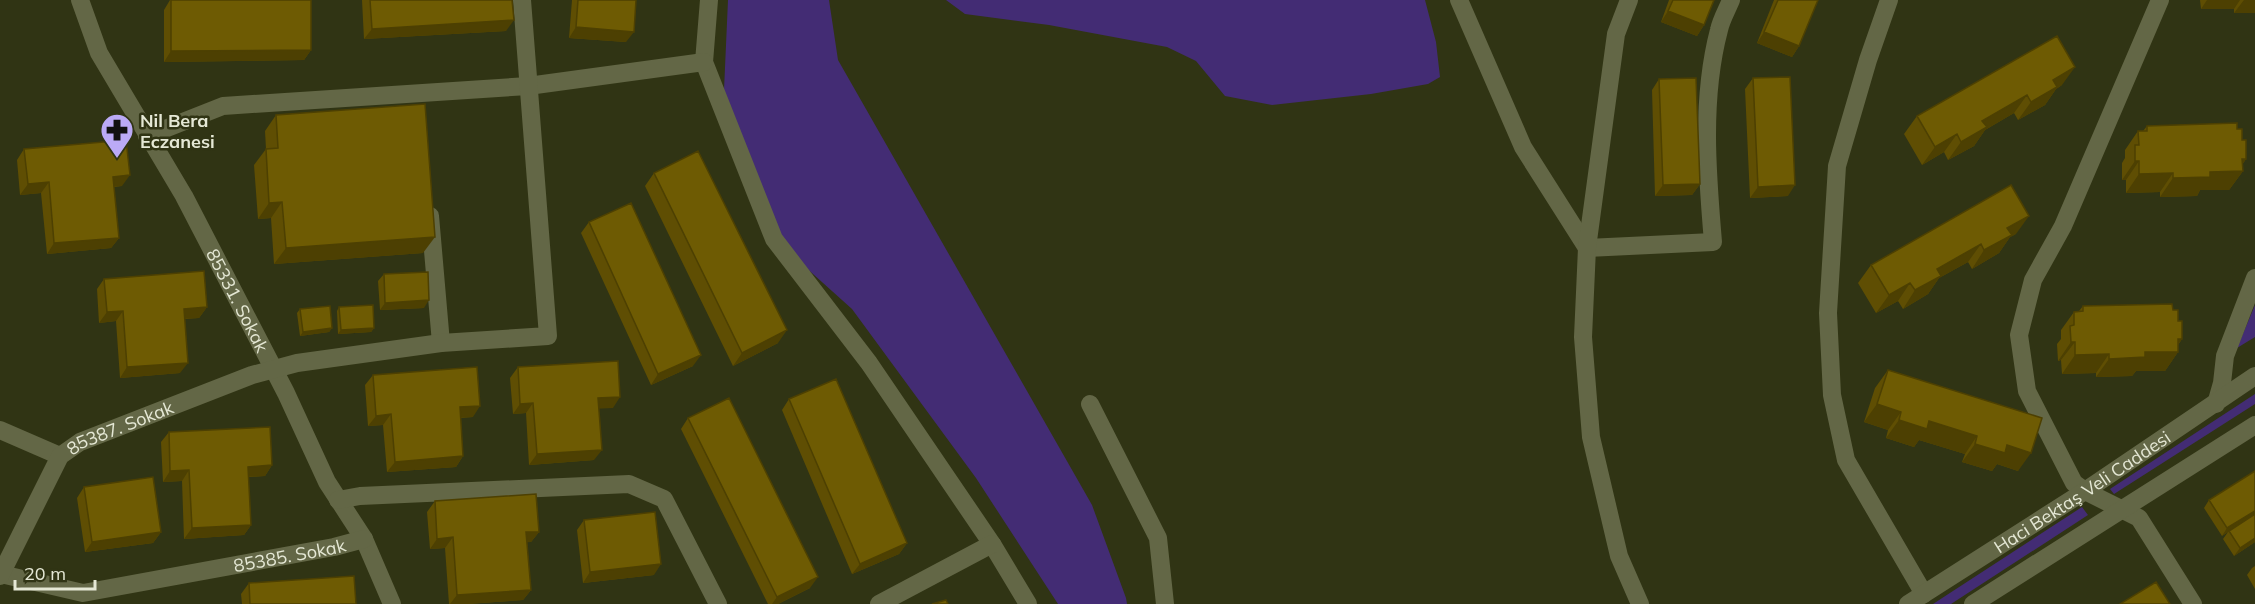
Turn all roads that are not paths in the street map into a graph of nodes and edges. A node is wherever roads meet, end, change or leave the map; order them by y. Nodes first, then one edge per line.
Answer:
1 (80, 0) edge
2 (522, 0) edge
3 (709, 0) edge
4 (1459, 0) edge
5 (1629, 0) edge
6 (1731, 0) edge
7 (1889, 0) edge
8 (2160, 0) edge
9 (704, 62) junction
10 (528, 86) junction
11 (147, 136) junction
12 (429, 200) edge
13 (1587, 248) junction
14 (2255, 278) edge
15 (441, 343) junction
16 (274, 369) junction
17 (2255, 376) edge
18 (1090, 404) dead end
19 (2216, 404) junction
20 (2255, 424) edge
21 (0, 430) edge
22 (60, 456) junction
23 (2085, 491) junction
24 (338, 500) junction
25 (2122, 510) junction
26 (364, 539) junction
27 (992, 544) junction
28 (1, 575) edge
29 (1924, 594) junction
30 (392, 604) edge
31 (718, 604) edge
32 (879, 604) edge
33 (1028, 604) edge
34 (1164, 604) edge
35 (1640, 604) edge
36 (1908, 604) edge
37 (1973, 604) edge
38 (2193, 604) edge

1 - 11 street, 85331. Sokak
2 - 10 street
3 - 9 street
4 - 13 street
5 - 13 street
6 - 13 street
7 - 29 street
8 - 23 street
9 - 10 street
9 - 27 street
10 - 11 street
10 - 15 street, 85387. Sokak
11 - 16 street, 85331. Sokak
12 - 15 street
13 - 35 street
14 - 19 street
15 - 16 street, 85387. Sokak
16 - 22 street, 85387. Sokak
16 - 24 street, 85331. Sokak
17 - 19 street, Haci Bektaş Veli Caddesi
18 - 34 street
19 - 23 street, Haci Bektaş Veli Caddesi
20 - 25 street, Haci Bektaş Veli Caddesi
21 - 22 street
22 - 28 street, 85387. Sokak
23 - 25 street
23 - 29 street, Haci Bektaş Veli Caddesi
24 - 26 street, 85331. Sokak
24 - 31 street
25 - 37 street, Haci Bektaş Veli Caddesi
25 - 38 street
26 - 28 street, 85385. Sokak
26 - 30 street, 85331. Sokak
27 - 32 street
27 - 33 street
29 - 36 street, Haci Bektaş Veli Caddesi

